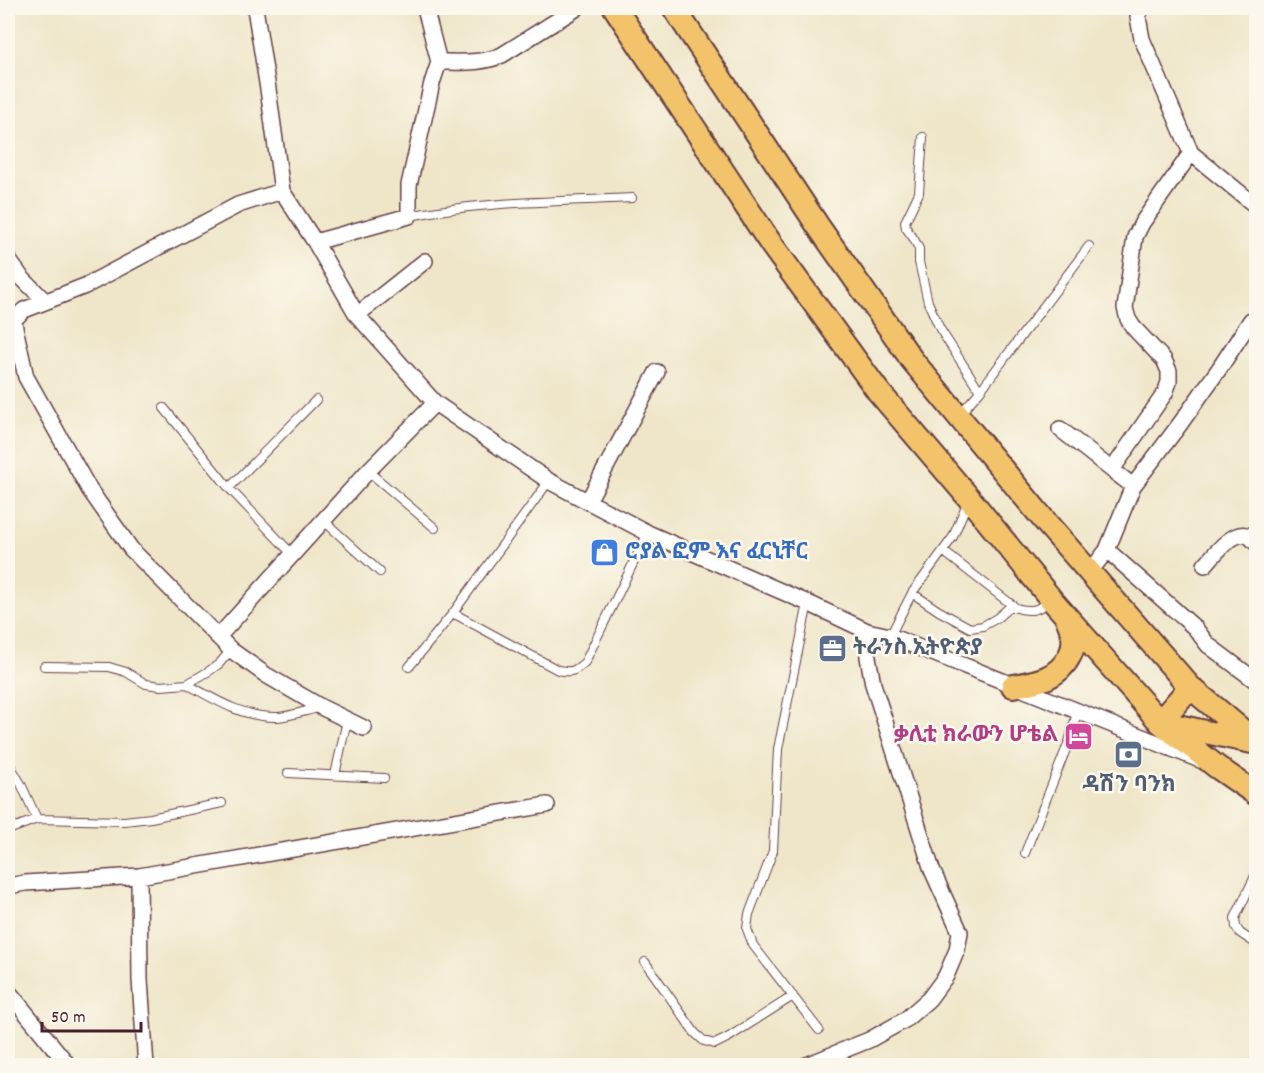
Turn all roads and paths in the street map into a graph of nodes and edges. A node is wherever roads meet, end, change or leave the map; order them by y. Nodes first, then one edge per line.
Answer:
1 (255, 8) edge
2 (425, 8) edge
3 (577, 8) edge
4 (615, 8) edge
5 (674, 8) edge
6 (1141, 8) edge
7 (439, 62) junction
8 (923, 137) dead end
9 (1191, 153) junction
10 (282, 191) junction
11 (632, 198) dead end
12 (1257, 206) edge
13 (409, 216) junction
14 (315, 242) junction
15 (1089, 246) dead end
16 (8, 259) edge
17 (425, 261) dead end
18 (45, 301) junction
19 (357, 315) junction
20 (1251, 320) dead end
21 (10, 322) edge
22 (657, 372) dead end
23 (980, 391) junction
24 (316, 400) dead end
25 (435, 403) junction
26 (164, 408) dead end
27 (958, 416) junction
28 (1059, 429) dead end
29 (1112, 470) junction
30 (368, 471) junction
31 (549, 481) junction
32 (1133, 486) junction
33 (229, 488) junction
34 (969, 498) junction
35 (588, 501) junction
36 (323, 520) junction
37 (435, 528) dead end
38 (648, 533) junction
39 (1257, 543) edge
40 (1107, 550) junction
41 (943, 551) junction
42 (292, 554) junction
43 (1205, 565) dead end
44 (380, 572) dead end
45 (1089, 573) junction
46 (912, 593) junction
47 (1051, 600) junction
48 (808, 603) junction
49 (1012, 605) junction
50 (453, 613) junction
51 (1066, 616) junction
52 (867, 631) junction
53 (890, 636) junction
54 (218, 637) junction
55 (231, 650) junction
56 (44, 666) dead end
57 (409, 667) dead end
58 (1257, 681) edge
59 (187, 684) junction
60 (1013, 686) junction
61 (1190, 687) junction
62 (321, 707) junction
63 (1077, 712) junction
64 (347, 720) junction
65 (1160, 722) junction
66 (364, 728) dead end
67 (1255, 738) edge
68 (8, 762) edge
69 (1217, 767) junction
70 (288, 773) dead end
71 (335, 776) junction
72 (384, 778) dead end
73 (1257, 794) edge
74 (222, 803) dead end
75 (547, 805) dead end
76 (37, 819) junction
77 (8, 830) edge
78 (1025, 853) dead end
79 (1257, 874) edge
80 (139, 876) junction
81 (8, 886) edge
82 (1257, 942) edge
83 (645, 962) dead end
84 (8, 991) edge
85 (793, 996) junction
86 (819, 1030) dead end
87 (69, 1065) edge
88 (146, 1065) edge
89 (804, 1065) edge

1 - 10 street
2 - 7 street
3 - 7 street
4 - 34 main road
5 - 27 main road
6 - 9 street
7 - 13 street
8 - 23 lane
9 - 12 street
9 - 29 street
10 - 14 street
10 - 18 street
11 - 13 lane
13 - 14 street
14 - 19 street
15 - 23 lane
16 - 18 street
17 - 19 street
18 - 21 street
19 - 25 street
20 - 32 street
21 - 54 street
22 - 35 street
23 - 27 lane
24 - 33 lane
25 - 30 street
25 - 31 street
26 - 33 lane
27 - 45 main road
28 - 29 street
29 - 32 street
30 - 36 street
30 - 37 lane
31 - 35 street
31 - 50 lane
32 - 40 street
33 - 42 lane
34 - 41 lane
34 - 47 main road
35 - 38 street
36 - 42 street
36 - 44 lane
38 - 48 street
38 - 50 lane
39 - 43 street
40 - 45 street
40 - 58 street
41 - 46 lane
41 - 49 lane
42 - 54 street
45 - 61 main road
46 - 49 lane
46 - 53 lane
47 - 49 lane
47 - 51 main road
48 - 52 street
48 - 85 lane
50 - 57 lane
51 - 60 main road
51 - 65 main road
52 - 53 street
52 - 89 street
53 - 60 street
54 - 55 street
55 - 59 lane
55 - 62 street
56 - 59 lane
59 - 62 lane
60 - 63 street
61 - 65 main road
61 - 67 main road
62 - 64 street
63 - 69 street
63 - 78 lane
64 - 66 street
64 - 71 lane
65 - 67 main road
65 - 69 main road
68 - 76 lane
69 - 73 main road
70 - 71 lane
71 - 72 lane
74 - 76 lane
75 - 80 street
76 - 77 lane
79 - 82 lane
80 - 81 street
80 - 88 street
83 - 85 lane
84 - 87 street
85 - 86 lane

